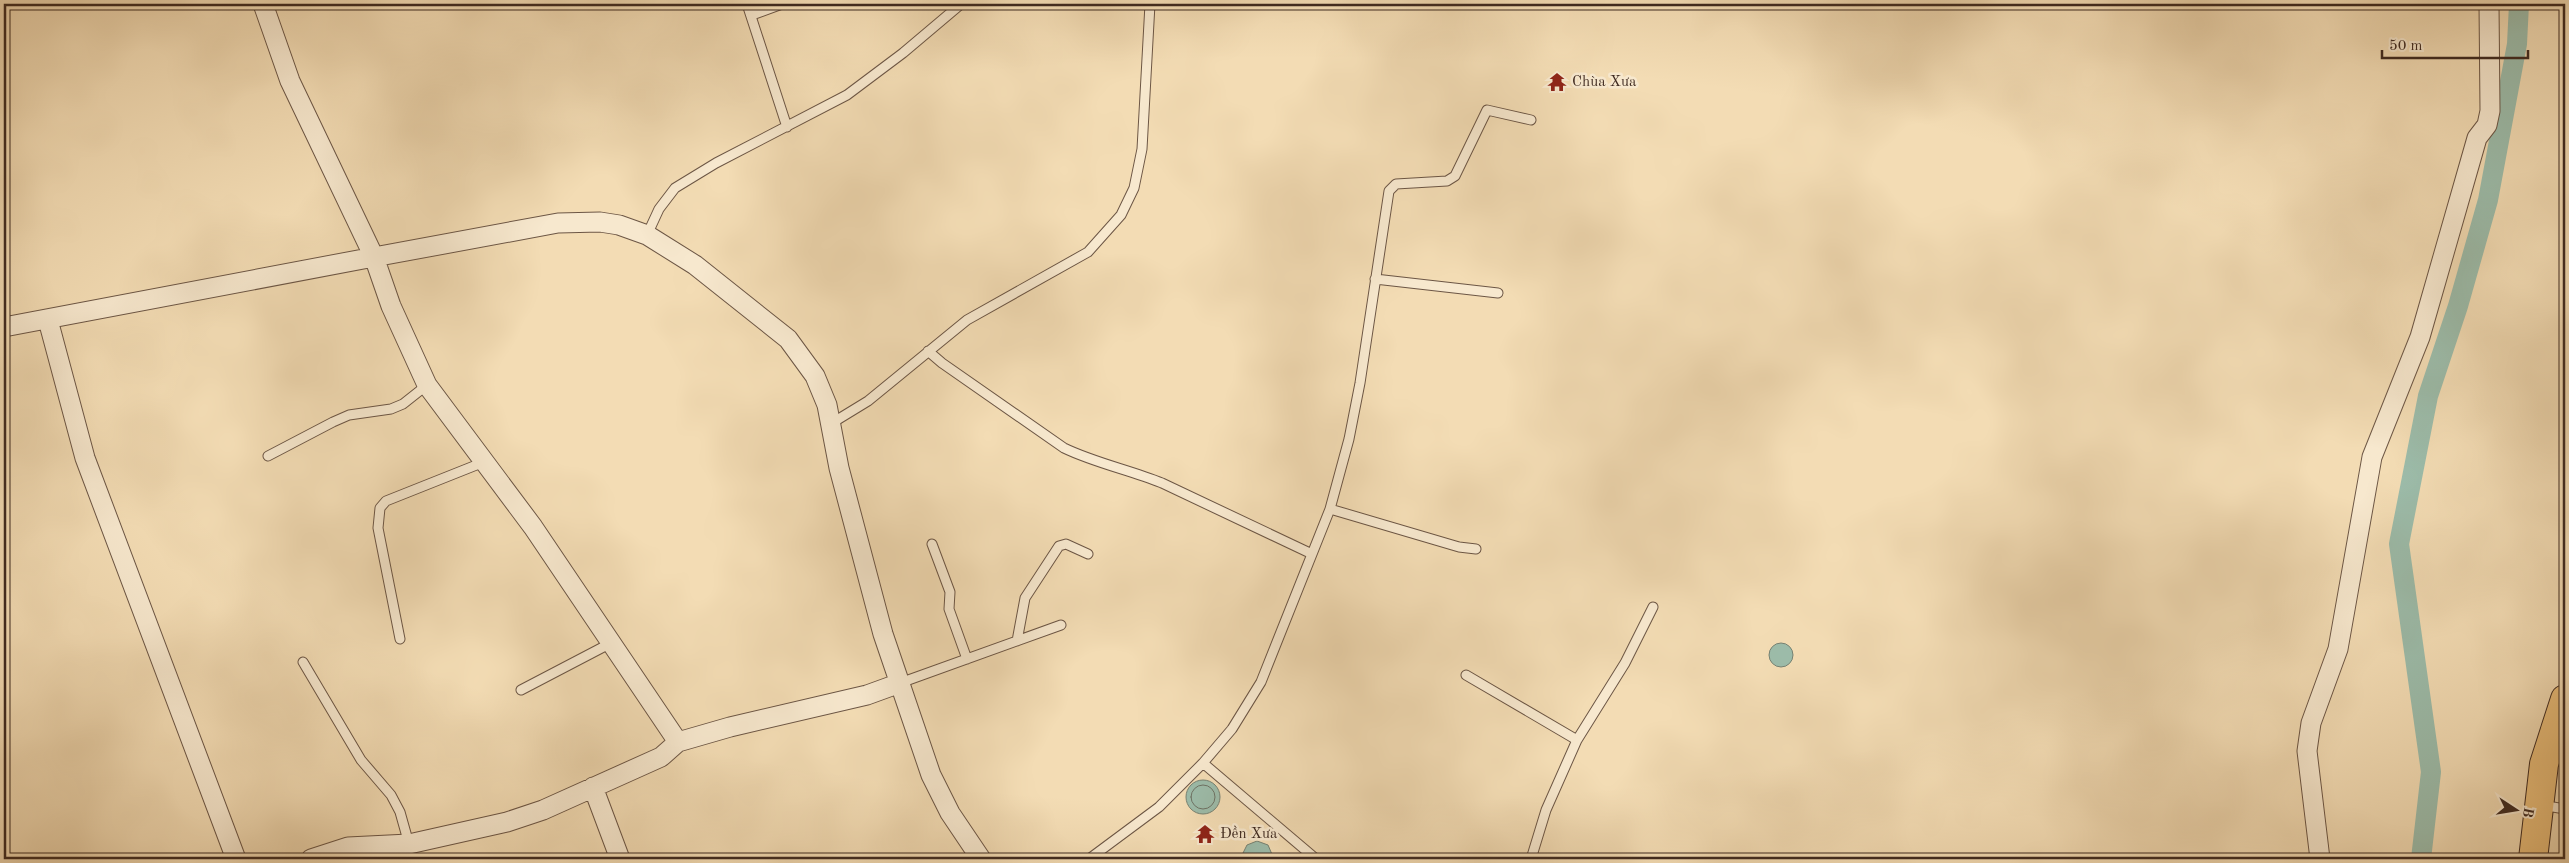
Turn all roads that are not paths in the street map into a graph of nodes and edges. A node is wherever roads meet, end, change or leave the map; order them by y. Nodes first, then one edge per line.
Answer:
1 (263, 4) edge
2 (747, 4) edge
3 (782, 4) edge
4 (961, 4) edge
5 (1150, 4) edge
6 (2489, 4) edge
7 (752, 15) junction
8 (1531, 120) dead end
9 (787, 127) junction
10 (647, 235) junction
11 (374, 257) junction
12 (1375, 278) junction
13 (1498, 293) dead end
14 (48, 320) junction
15 (4, 327) edge
16 (928, 351) junction
17 (427, 385) junction
18 (832, 423) junction
19 (268, 456) dead end
20 (484, 462) junction
21 (1330, 509) junction
22 (932, 544) dead end
23 (1476, 549) dead end
24 (1088, 554) dead end
25 (1312, 554) junction
26 (1653, 607) dead end
27 (1061, 625) dead end
28 (400, 639) dead end
29 (1017, 641) junction
30 (610, 643) junction
31 (967, 659) junction
32 (303, 662) dead end
33 (1466, 675) dead end
34 (900, 683) junction
35 (521, 690) dead end
36 (2565, 699) edge
37 (1577, 740) junction
38 (678, 742) junction
39 (1203, 763) junction
40 (593, 787) junction
41 (2538, 805) junction
42 (2565, 809) edge
43 (409, 844) junction
44 (236, 859) edge
45 (310, 859) edge
46 (620, 859) edge
47 (981, 859) edge
48 (1088, 859) edge
49 (1316, 859) edge
50 (1530, 859) edge
51 (2320, 859) edge
52 (2533, 859) edge

1 - 11 street
2 - 7 lane
3 - 7 lane
4 - 9 lane
5 - 16 lane
6 - 51 street
7 - 9 lane
8 - 12 lane
9 - 10 lane
10 - 11 street
10 - 18 street
11 - 14 street
11 - 17 street
12 - 13 lane
12 - 21 lane
14 - 15 street
14 - 44 street
16 - 18 lane
16 - 25 lane
17 - 19 lane
17 - 20 street
18 - 34 street
20 - 28 lane
20 - 30 street
21 - 23 lane
21 - 25 lane
22 - 31 lane
24 - 29 lane
25 - 39 lane
26 - 37 lane
27 - 29 lane
29 - 31 lane
30 - 35 lane
30 - 38 street
31 - 34 lane
32 - 43 lane
33 - 37 lane
34 - 38 street
34 - 47 street
36 - 41 main road
37 - 50 lane
38 - 40 street
39 - 48 lane
39 - 49 lane
40 - 43 street
40 - 46 street
41 - 42 lane
41 - 52 main road
43 - 45 street

